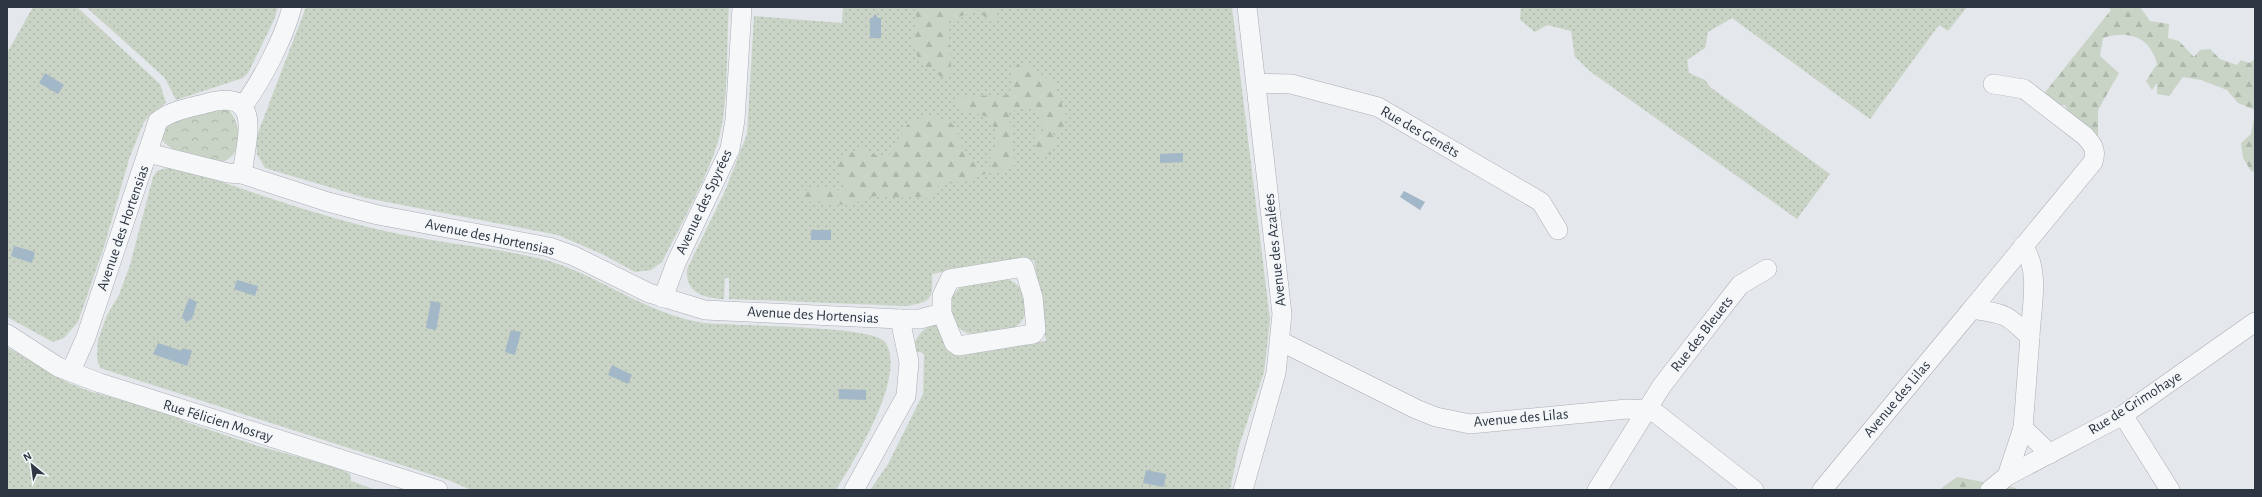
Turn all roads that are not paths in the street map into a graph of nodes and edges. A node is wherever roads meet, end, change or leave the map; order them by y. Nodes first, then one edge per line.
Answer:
1 (292, 7) edge
2 (742, 7) edge
3 (1247, 7) edge
4 (1256, 83) junction
5 (1993, 84) dead end
6 (243, 106) junction
7 (148, 153) junction
8 (242, 174) junction
9 (1558, 230) dead end
10 (2023, 246) junction
11 (1767, 269) dead end
12 (663, 298) junction
13 (1972, 309) junction
14 (942, 312) junction
15 (900, 319) junction
16 (2255, 322) edge
17 (7, 334) edge
18 (2030, 337) junction
19 (1280, 341) junction
20 (71, 371) junction
21 (1648, 410) junction
22 (2123, 415) junction
23 (2023, 428) junction
24 (2050, 454) junction
25 (2007, 476) junction
26 (438, 490) edge
27 (854, 490) edge
28 (1243, 490) edge
29 (1597, 490) edge
30 (1754, 490) edge
31 (1822, 490) edge
32 (1990, 490) edge
33 (2170, 490) edge

1 - 6 street
2 - 12 street, Avenue des Spyrées
3 - 4 street, Avenue des Azalées
4 - 9 street, Rue des Genêts
4 - 19 street, Avenue des Azalées
5 - 10 street, Avenue des Lilas
6 - 7 street
6 - 8 street
7 - 8 street, Avenue des Hortensias
7 - 20 street, Avenue des Hortensias
8 - 12 street, Avenue des Hortensias
10 - 13 street, Avenue des Lilas
10 - 18 street
11 - 21 street, Rue des Bleuets
12 - 15 street, Avenue des Hortensias
13 - 18 street
13 - 31 street, Avenue des Lilas
14 - 14 street
14 - 15 street
15 - 27 street, Avenue des Hortensias
16 - 22 street, Rue de Grimohaye
17 - 20 street, Rue Félicien Mosray
18 - 23 street
19 - 21 street, Avenue des Lilas
19 - 28 street, Avenue des Azalées
20 - 26 street, Rue Félicien Mosray
21 - 29 street, Rue des Bleuets
21 - 30 street
22 - 24 street, Rue de Grimohaye
22 - 33 street
23 - 24 street
23 - 25 street
24 - 25 street, Rue de Grimohaye
25 - 32 street, Rue de Grimohaye

